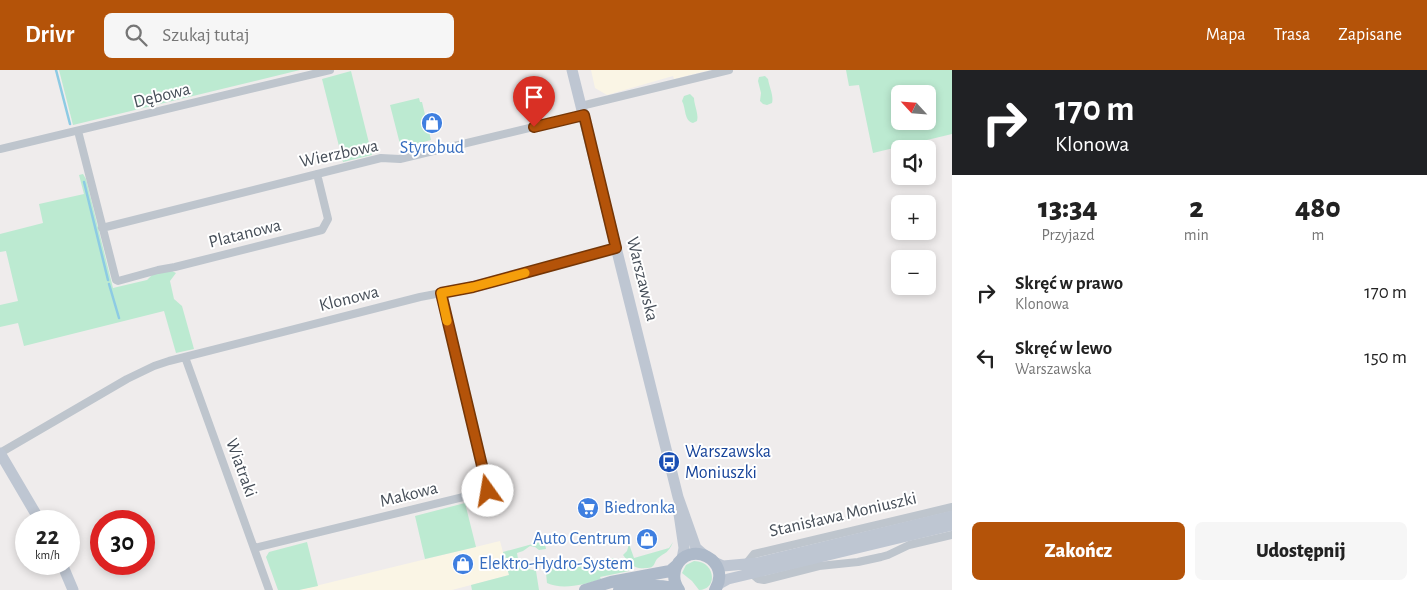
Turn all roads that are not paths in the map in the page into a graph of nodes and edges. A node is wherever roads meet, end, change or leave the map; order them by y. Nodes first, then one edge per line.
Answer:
1 (330, 70) edge
2 (572, 70) edge
3 (728, 70) edge
4 (582, 110) junction
5 (78, 131) junction
6 (0, 149) edge
7 (317, 174) junction
8 (102, 228) junction
9 (616, 248) junction
10 (441, 293) junction
11 (185, 357) junction
12 (0, 453) edge
13 (678, 497) junction
14 (952, 507) edge
15 (34, 510) edge
16 (952, 516) edge
17 (952, 525) edge
18 (952, 535) edge
19 (254, 548) junction
20 (709, 559) junction
21 (680, 562) junction
22 (749, 569) junction
23 (67, 575) edge
24 (715, 589) edge
25 (73, 590) edge
26 (269, 590) edge
27 (585, 590) edge
28 (619, 590) edge
29 (678, 590) edge

1 - 5 street, Dębowa
2 - 4 main road, Warszawska
3 - 4 street, Wierzbowa
4 - 7 street, Wierzbowa
4 - 9 main road, Warszawska
5 - 6 street, Dębowa
5 - 8 street
7 - 8 street, Wierzbowa
7 - 8 street, Platanowa
9 - 10 street, Klonowa
9 - 13 main road, Warszawska
10 - 11 street, Klonowa
10 - 19 street, Makowa
11 - 12 street, Klonowa
11 - 19 street, Wiatraki
12 - 15 main road
13 - 20 main road, Warszawska
13 - 21 main road, Warszawska
14 - 22 street, Stanisława Moniuszki
16 - 22 main road, Stanisława Moniuszki
17 - 22 main road, Stanisława Moniuszki
18 - 22 street, Stanisława Moniuszki
19 - 26 street, Wiatraki
20 - 21 main road
20 - 22 main road, Stanisława Moniuszki
20 - 24 main road
21 - 27 main road
21 - 29 main road
22 - 24 main road, Stanisława Moniuszki
23 - 25 main road
28 - 29 main road

